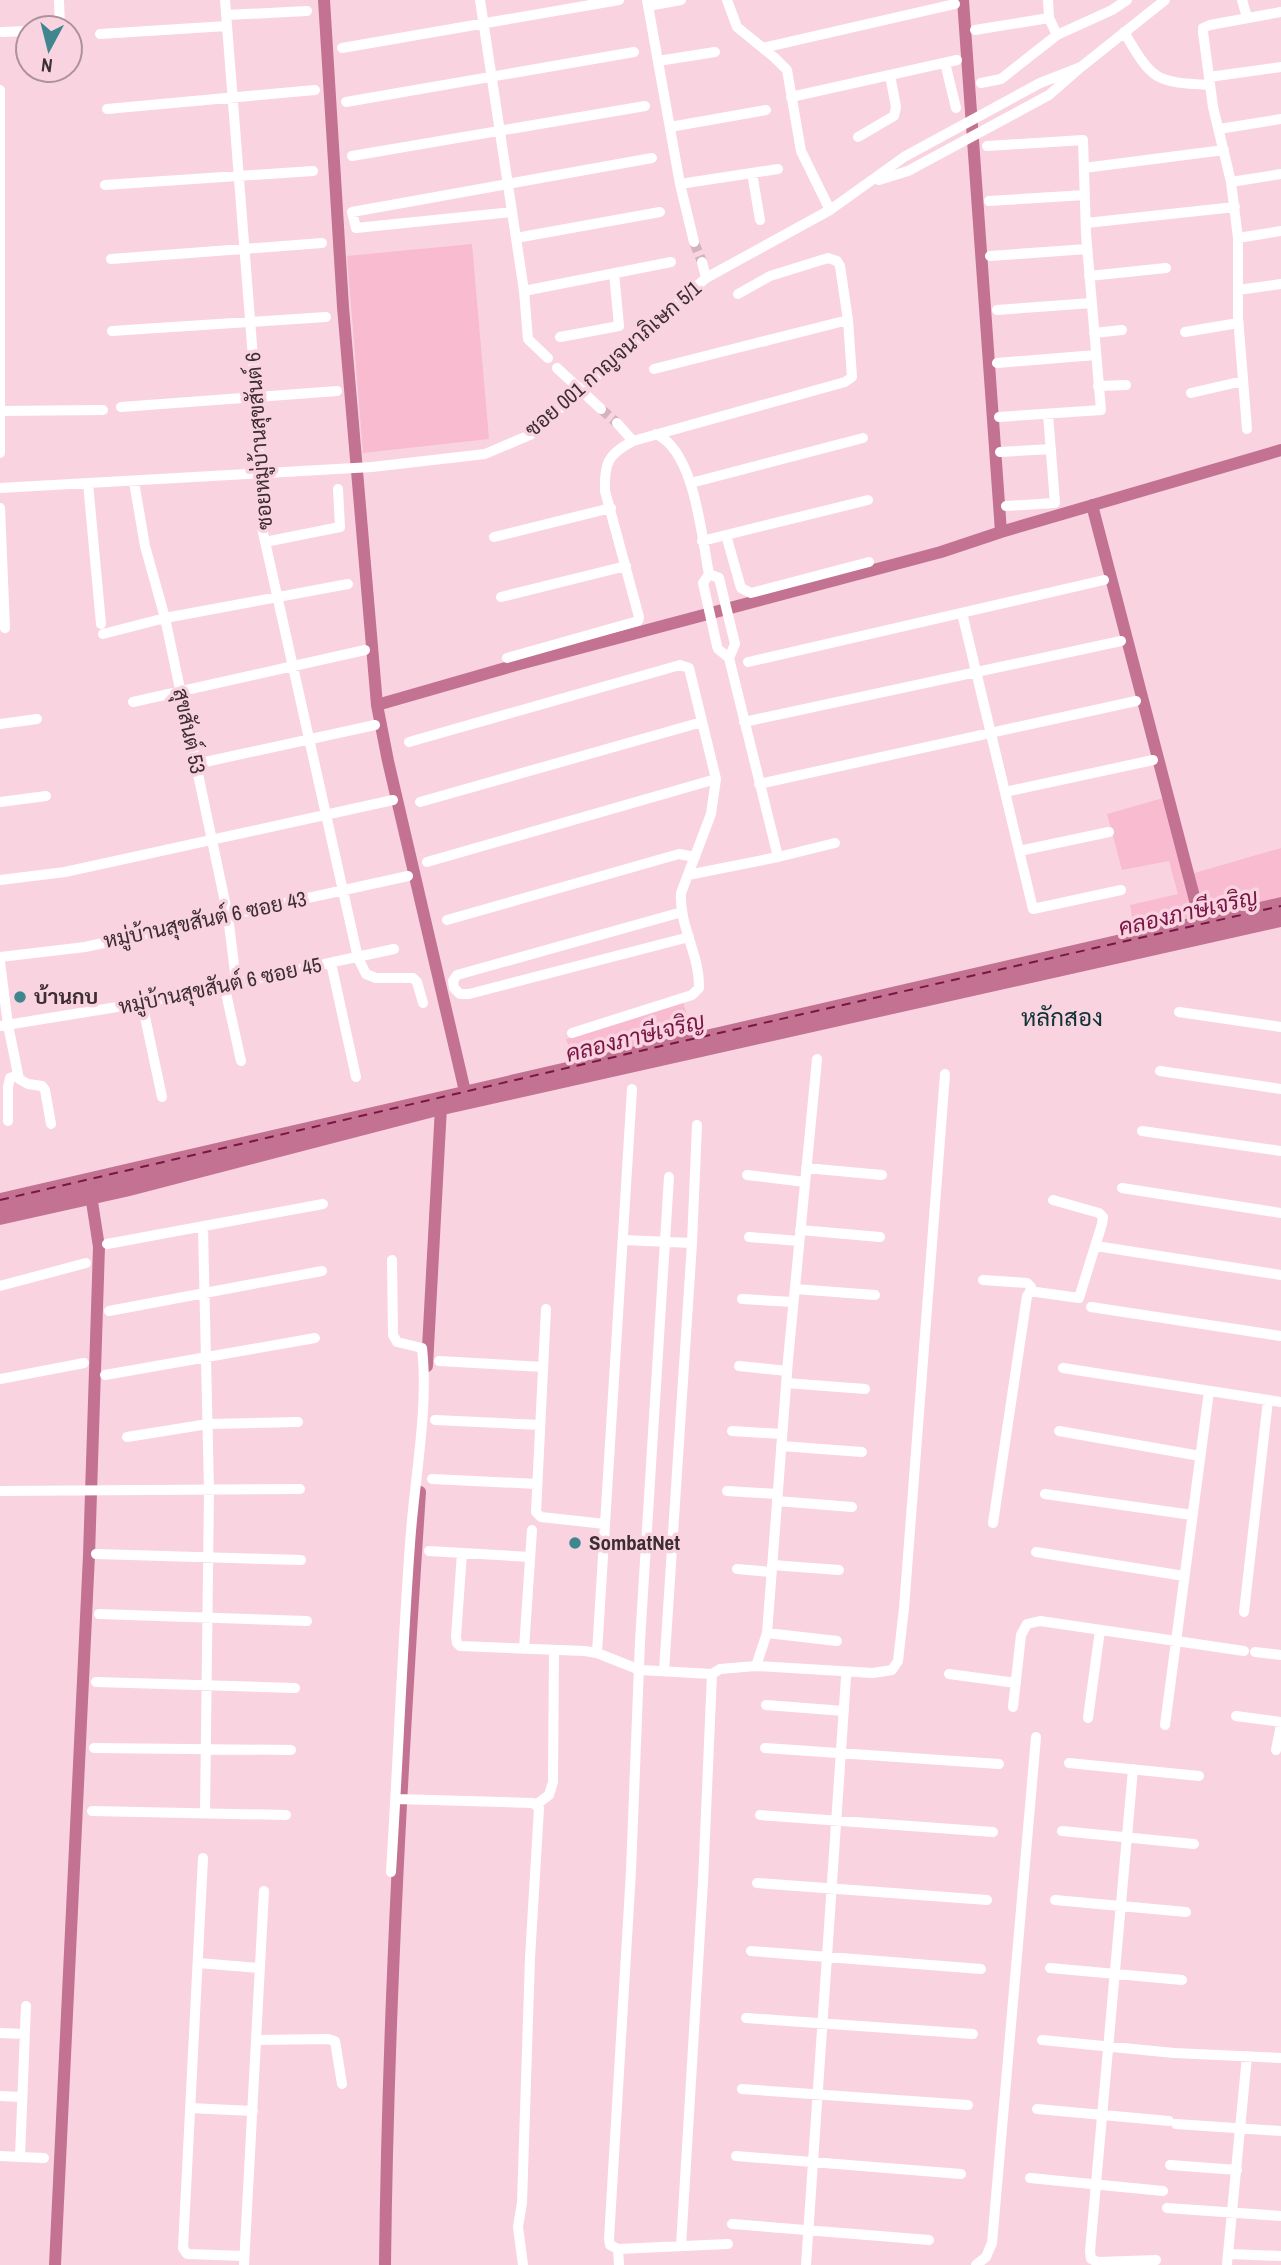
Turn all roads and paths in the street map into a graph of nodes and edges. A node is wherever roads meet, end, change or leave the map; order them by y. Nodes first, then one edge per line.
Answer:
1 (225, 0) edge
2 (481, 0) edge
3 (619, 0) edge
4 (681, 0) edge
5 (727, 0) edge
6 (1048, 0) edge
7 (1127, 0) edge
8 (1165, 0) edge
9 (1242, 0) edge
10 (647, 3) edge
11 (955, 4) dead end
12 (307, 11) dead end
13 (1281, 12) edge
14 (1247, 17) junction
15 (1049, 18) junction
16 (227, 21) junction
17 (484, 23) junction
18 (975, 30) dead end
19 (2, 32) dead end
20 (14, 32) edge
21 (1124, 32) junction
22 (100, 34) dead end
23 (1057, 35) junction
24 (342, 48) dead end
25 (763, 48) junction
26 (634, 52) dead end
27 (715, 52) dead end
28 (957, 60) dead end
29 (658, 61) junction
30 (945, 63) junction
31 (1080, 67) junction
32 (1281, 67) edge
33 (890, 75) junction
34 (492, 77) junction
35 (1209, 81) junction
36 (981, 83) dead end
37 (0, 90) edge
38 (315, 90) dead end
39 (234, 97) junction
40 (791, 97) junction
41 (346, 102) dead end
42 (645, 106) dead end
43 (956, 108) dead end
44 (107, 109) dead end
45 (766, 110) dead end
46 (1281, 119) edge
47 (670, 127) junction
48 (1219, 129) junction
49 (500, 131) junction
50 (858, 137) dead end
51 (987, 146) dead end
52 (1224, 150) junction
53 (352, 156) dead end
54 (652, 158) dead end
55 (1084, 168) junction
56 (778, 169) dead end
57 (313, 171) dead end
58 (752, 173) junction
59 (1281, 174) edge
60 (240, 175) junction
61 (1231, 182) junction
62 (869, 183) junction
63 (508, 184) junction
64 (680, 184) junction
65 (105, 185) dead end
66 (1085, 195) junction
67 (989, 201) dead end
68 (1234, 207) junction
69 (830, 210) junction
70 (512, 212) junction
71 (660, 212) dead end
72 (761, 220) dead end
73 (1086, 223) junction
74 (1281, 231) edge
75 (516, 238) junction
76 (1238, 238) junction
77 (694, 242) tunnel mouth
78 (321, 243) dead end
79 (245, 249) junction
80 (1087, 249) junction
81 (990, 256) dead end
82 (111, 259) dead end
83 (671, 262) dead end
84 (702, 262) tunnel mouth
85 (1166, 268) dead end
86 (614, 273) junction
87 (1089, 276) junction
88 (706, 278) junction
89 (1281, 284) edge
90 (1238, 290) junction
91 (524, 291) junction
92 (738, 294) dead end
93 (1091, 303) junction
94 (997, 310) dead end
95 (326, 317) dead end
96 (848, 320) junction
97 (251, 321) junction
98 (1238, 323) junction
99 (1122, 330) dead end
100 (112, 331) dead end
101 (1185, 332) dead end
102 (1094, 333) junction
103 (560, 337) dead end
104 (1096, 355) junction
105 (548, 358) dead end
106 (997, 363) dead end
107 (557, 368) dead end
108 (654, 369) dead end
109 (1243, 382) junction
110 (1126, 385) dead end
111 (1098, 386) junction
112 (337, 391) dead end
113 (581, 392) junction
114 (1191, 393) dead end
115 (256, 396) junction
116 (121, 407) dead end
117 (601, 409) tunnel mouth
118 (103, 410) dead end
119 (0, 411) edge
120 (1048, 414) junction
121 (999, 417) dead end
122 (617, 423) tunnel mouth
123 (1247, 429) dead end
124 (656, 434) junction
125 (863, 438) dead end
126 (633, 441) junction
127 (1051, 449) junction
128 (0, 453) edge
129 (1000, 453) dead end
130 (259, 474) junction
131 (134, 482) junction
132 (691, 483) junction
133 (88, 484) junction
134 (0, 488) edge
135 (338, 489) dead end
136 (868, 500) dead end
137 (1006, 506) dead end
138 (0, 508) edge
139 (611, 508) junction
140 (726, 535) junction
141 (494, 537) dead end
142 (702, 541) junction
143 (265, 542) junction
144 (869, 562) dead end
145 (626, 566) junction
146 (711, 578) junction
147 (1104, 580) dead end
148 (348, 584) dead end
149 (276, 597) junction
150 (501, 597) dead end
151 (962, 612) junction
152 (165, 618) junction
153 (5, 628) dead end
154 (1121, 641) dead end
155 (365, 650) dead end
156 (507, 658) dead end
157 (729, 658) junction
158 (747, 662) dead end
159 (292, 665) junction
160 (977, 672) junction
161 (180, 691) junction
162 (1136, 701) dead end
163 (133, 702) dead end
164 (37, 719) dead end
165 (702, 722) junction
166 (744, 722) junction
167 (0, 724) edge
168 (375, 725) dead end
169 (991, 733) junction
170 (308, 740) junction
171 (409, 742) dead end
172 (1153, 760) dead end
173 (196, 764) junction
174 (716, 779) junction
175 (760, 784) junction
176 (1005, 792) junction
177 (46, 796) dead end
178 (393, 800) dead end
179 (0, 802) edge
180 (420, 802) dead end
181 (325, 815) junction
182 (1109, 832) dead end
183 (212, 841) junction
184 (835, 844) dead end
185 (1020, 851) junction
186 (695, 857) junction
187 (778, 857) junction
188 (427, 862) dead end
189 (688, 875) junction
190 (408, 876) dead end
191 (0, 880) edge
192 (342, 890) junction
193 (1121, 890) dead end
194 (682, 912) junction
195 (228, 916) junction
196 (447, 920) dead end
197 (689, 937) junction
198 (394, 949) dead end
199 (358, 958) junction
200 (0, 959) edge
201 (331, 963) junction
202 (230, 983) junction
203 (142, 1003) junction
204 (423, 1003) dead end
205 (1179, 1012) dead end
206 (4, 1025) edge
207 (1281, 1027) edge
208 (572, 1033) dead end
209 (817, 1059) dead end
210 (241, 1061) dead end
211 (1160, 1071) dead end
212 (945, 1074) dead end
213 (18, 1075) junction
214 (356, 1077) dead end
215 (632, 1089) dead end
216 (1281, 1090) edge
217 (162, 1097) dead end
218 (8, 1121) dead end
219 (51, 1124) dead end
220 (697, 1125) dead end
221 (1142, 1131) dead end
222 (1281, 1151) edge
223 (806, 1168) junction
224 (747, 1175) dead end
225 (882, 1175) dead end
226 (669, 1177) dead end
227 (805, 1182) junction
228 (1122, 1188) dead end
229 (1053, 1200) dead end
230 (323, 1204) dead end
231 (1281, 1213) edge
232 (203, 1228) junction
233 (800, 1235) junction
234 (749, 1237) dead end
235 (880, 1237) dead end
236 (624, 1240) junction
237 (666, 1242) junction
238 (692, 1243) junction
239 (107, 1244) dead end
240 (1096, 1246) junction
241 (392, 1260) dead end
242 (86, 1263) dead end
243 (322, 1271) dead end
244 (1281, 1275) edge
245 (983, 1280) dead end
246 (0, 1286) edge
247 (795, 1289) junction
248 (1030, 1292) junction
249 (205, 1294) junction
250 (875, 1295) dead end
251 (742, 1299) dead end
252 (793, 1302) junction
253 (1091, 1307) dead end
254 (546, 1309) dead end
255 (109, 1311) dead end
256 (1281, 1336) edge
257 (315, 1338) dead end
258 (206, 1358) junction
259 (439, 1361) dead end
260 (83, 1363) dead end
261 (739, 1366) dead end
262 (543, 1367) junction
263 (1063, 1368) dead end
264 (105, 1375) dead end
265 (787, 1377) junction
266 (0, 1379) edge
267 (865, 1389) dead end
268 (1209, 1391) junction
269 (1268, 1400) junction
270 (1281, 1402) edge
271 (435, 1420) dead end
272 (298, 1422) dead end
273 (208, 1424) junction
274 (540, 1425) junction
275 (732, 1431) dead end
276 (1059, 1431) dead end
277 (127, 1437) dead end
278 (782, 1440) junction
279 (862, 1452) dead end
280 (1200, 1456) junction
281 (432, 1479) dead end
282 (537, 1484) junction
283 (300, 1489) dead end
284 (209, 1490) junction
285 (0, 1491) edge
286 (727, 1491) dead end
287 (1045, 1494) dead end
288 (777, 1498) junction
289 (852, 1507) dead end
290 (1192, 1515) junction
291 (993, 1523) dead end
292 (606, 1524) junction
293 (532, 1530) dead end
294 (429, 1551) dead end
295 (1036, 1552) dead end
296 (462, 1553) junction
297 (96, 1554) dead end
298 (530, 1557) junction
299 (209, 1558) junction
300 (301, 1560) dead end
301 (737, 1569) dead end
302 (771, 1569) junction
303 (839, 1570) dead end
304 (1184, 1576) junction
305 (1244, 1612) dead end
306 (99, 1614) dead end
307 (209, 1617) junction
308 (307, 1621) dead end
309 (1100, 1630) junction
310 (767, 1633) junction
311 (837, 1641) dead end
312 (1176, 1642) junction
313 (524, 1649) junction
314 (554, 1650) junction
315 (597, 1653) junction
316 (1281, 1655) edge
317 (756, 1666) junction
318 (640, 1670) junction
319 (664, 1671) junction
320 (712, 1674) junction
321 (949, 1674) dead end
322 (846, 1677) dead end
323 (96, 1682) dead end
324 (1016, 1684) junction
325 (208, 1685) junction
326 (295, 1688) dead end
327 (766, 1705) dead end
328 (1013, 1707) dead end
329 (844, 1711) junction
330 (1236, 1716) dead end
331 (1088, 1718) dead end
332 (1281, 1724) edge
333 (1165, 1725) dead end
334 (1036, 1737) dead end
335 (94, 1748) dead end
336 (765, 1748) dead end
337 (206, 1749) junction
338 (291, 1750) dead end
339 (1276, 1750) dead end
340 (841, 1752) junction
341 (1069, 1763) dead end
342 (999, 1764) dead end
343 (1133, 1769) junction
344 (1199, 1776) dead end
345 (396, 1799) junction
346 (537, 1804) junction
347 (92, 1811) dead end
348 (205, 1813) junction
349 (286, 1815) dead end
350 (760, 1815) dead end
351 (836, 1820) junction
352 (1062, 1831) dead end
353 (993, 1832) dead end
354 (1127, 1838) junction
355 (1194, 1844) dead end
356 (203, 1858) dead end
357 (391, 1872) dead end
358 (757, 1883) dead end
359 (832, 1888) junction
360 (264, 1891) dead end
361 (986, 1900) dead end
362 (1055, 1900) dead end
363 (1121, 1906) junction
364 (1186, 1912) dead end
365 (751, 1951) dead end
366 (827, 1956) junction
367 (198, 1963) junction
368 (260, 1968) junction
369 (1050, 1968) dead end
370 (981, 1969) dead end
371 (1115, 1973) junction
372 (1182, 1980) dead end
373 (26, 2006) dead end
374 (746, 2018) dead end
375 (822, 2024) junction
376 (0, 2033) edge
377 (25, 2034) junction
378 (974, 2034) dead end
379 (256, 2040) junction
380 (1042, 2040) dead end
381 (1108, 2046) junction
382 (1247, 2056) junction
383 (1281, 2058) edge
384 (342, 2084) dead end
385 (741, 2088) dead end
386 (818, 2094) junction
387 (0, 2096) edge
388 (22, 2097) junction
389 (968, 2105) dead end
390 (190, 2108) junction
391 (1037, 2109) dead end
392 (253, 2111) junction
393 (1102, 2115) junction
394 (1240, 2129) junction
395 (1281, 2131) edge
396 (0, 2156) edge
397 (736, 2156) dead end
398 (20, 2157) junction
399 (44, 2158) dead end
400 (813, 2162) junction
401 (1170, 2165) dead end
402 (1237, 2170) junction
403 (961, 2174) dead end
404 (1030, 2178) dead end
405 (1096, 2184) junction
406 (1163, 2191) dead end
407 (1167, 2208) dead end
408 (1233, 2213) junction
409 (1281, 2216) edge
410 (732, 2224) dead end
411 (808, 2230) junction
412 (929, 2240) dead end
413 (728, 2244) dead end
414 (681, 2246) junction
415 (618, 2249) junction
416 (1281, 2256) edge
417 (1228, 2259) edge
418 (1156, 2260) dead end
419 (244, 2261) edge
420 (523, 2265) edge
421 (619, 2265) edge
422 (806, 2265) edge
423 (976, 2265) edge

1 - 16 street, ซอยหมู่บ้านสุขสันต์ 6
2 - 17 street
3 - 17 street
4 - 10 street
5 - 25 street
6 - 15 street
7 - 23 street
8 - 21 street, ซอย 001 กาญจนาภิเษก 5/1
9 - 14 street
10 - 29 street
11 - 25 street
12 - 16 street
13 - 14 street
14 - 35 street
15 - 18 street
15 - 23 street
16 - 22 street
16 - 39 street, ซอยหมู่บ้านสุขสันต์ 6
17 - 24 street
17 - 34 street
19 - 20 street
21 - 31 street, ซอย 001 กาญจนาภิเษก 5/1
21 - 35 street
23 - 36 street
25 - 40 street
26 - 34 street
27 - 29 street
28 - 30 street
29 - 47 street
30 - 33 street
30 - 43 street
31 - 62 street, ซอย 001 กาญจนาภิเษก 5/1
31 - 62 street, ซอย 001 กาญจนาภิเษก 5/1
32 - 35 street
33 - 40 street
33 - 50 street
34 - 41 street
34 - 49 street
35 - 48 street
37 - 119 street
38 - 39 street
39 - 44 street
39 - 60 street, ซอยหมู่บ้านสุขสันต์ 6
40 - 69 street
42 - 49 street
45 - 47 street
46 - 48 street
47 - 64 street
48 - 52 street
49 - 53 street
49 - 63 street
51 - 55 street
52 - 55 street
52 - 61 street
54 - 63 street
55 - 66 street
56 - 58 street
57 - 60 street
58 - 64 street
58 - 72 street
59 - 61 street
60 - 65 street
60 - 79 street, ซอยหมู่บ้านสุขสันต์ 6
61 - 68 street
62 - 69 street, ซอย 001 กาญจนาภิเษก 5/1
63 - 70 street
63 - 70 street
64 - 77 street
66 - 67 street
66 - 73 street
68 - 73 street
68 - 76 street
69 - 88 street, ซอย 001 กาญจนาภิเษก 5/1
70 - 75 street
71 - 75 street
73 - 80 street
74 - 76 street
75 - 91 street
76 - 90 street
78 - 79 street
79 - 82 street
79 - 97 street, ซอยหมู่บ้านสุขสันต์ 6
80 - 81 street
80 - 87 street
83 - 86 street
84 - 88 street
85 - 87 street
86 - 91 street
86 - 103 street
87 - 93 street
88 - 113 street, ซอย 001 กาญจนาภิเษก 5/1
89 - 90 street
90 - 98 street
91 - 105 street
92 - 96 street
93 - 94 street
93 - 102 street
95 - 97 street
96 - 108 street
96 - 124 street
97 - 100 street
97 - 115 street, ซอยหมู่บ้านสุขสันต์ 6
98 - 101 street
98 - 109 street
99 - 102 street
102 - 104 street
104 - 106 street
104 - 111 street
107 - 113 street
109 - 114 street
109 - 123 street
110 - 111 street
111 - 120 street
112 - 115 street
113 - 117 street
113 - 130 street, ซอย 001 กาญจนาภิเษก 5/1
115 - 116 street
115 - 130 street, ซอยหมู่บ้านสุขสันต์ 6
118 - 119 street
119 - 128 street
120 - 121 street
120 - 127 street
122 - 126 street
124 - 126 street
124 - 132 street
125 - 132 street
126 - 139 street
127 - 129 street
127 - 137 street
130 - 131 street, ซอย 001 กาญจนาภิเษก 5/1
130 - 143 street, ซอยหมู่บ้านสุขสันต์ 6
131 - 133 street, ซอย 001 กาญจนาภิเษก 5/1
131 - 152 street, สุขสันต์ 53
132 - 142 street
133 - 134 street, ซอย 001 กาญจนาภิเษก 5/1
133 - 152 street
135 - 143 street
136 - 140 street
138 - 153 street
139 - 141 street
139 - 145 street
140 - 142 street
140 - 144 street
142 - 146 street
143 - 149 street, ซอยหมู่บ้านสุขสันต์ 6
145 - 150 street
145 - 156 street
146 - 157 street
146 - 157 street
147 - 151 street
148 - 149 street
149 - 152 street
149 - 159 street, ซอยหมู่บ้านสุขสันต์ 6
151 - 158 street
151 - 160 street
152 - 161 street, สุขสันต์ 53
154 - 160 street
155 - 159 street
157 - 166 street
159 - 161 street
159 - 170 street, ซอยหมู่บ้านสุขสันต์ 6
160 - 166 street
160 - 169 street
161 - 163 street
161 - 173 street, สุขสันต์ 53
162 - 169 street
164 - 167 street
165 - 171 street
165 - 174 street
165 - 180 street
166 - 175 street
168 - 170 street
169 - 175 street
169 - 176 street
170 - 173 street
170 - 181 street, ซอยหมู่บ้านสุขสันต์ 6
172 - 176 street
173 - 183 street, สุขสันต์ 53
174 - 186 street
174 - 188 street
175 - 187 street
176 - 185 street
177 - 179 street
178 - 181 street
181 - 183 street
181 - 192 street, ซอยหมู่บ้านสุขสันต์ 6
182 - 185 street
183 - 191 street
183 - 195 street, สุขสันต์ 53
184 - 187 street
185 - 193 street
186 - 189 street
186 - 196 street
187 - 189 street
189 - 194 street
190 - 192 street, หมู่บ้านสุขสันต์ 6 ซอย 43
192 - 195 street, หมู่บ้านสุขสันต์ 6 ซอย 43
192 - 199 street, ซอยหมู่บ้านสุขสันต์ 6
194 - 197 street
194 - 197 street
195 - 200 street, หมู่บ้านสุขสันต์ 6 ซอย 43
195 - 202 street, สุขสันต์ 53
197 - 208 street
198 - 199 street, หมู่บ้านสุขสันต์ 6 ซอย 45
199 - 201 street, หมู่บ้านสุขสันต์ 6 ซอย 45
199 - 204 street
200 - 206 street
201 - 202 street, หมู่บ้านสุขสันต์ 6 ซอย 45
201 - 214 street
202 - 203 street, หมู่บ้านสุขสันต์ 6 ซอย 45
202 - 210 street, สุขสันต์ 53
203 - 206 street, หมู่บ้านสุขสันต์ 6 ซอย 45
203 - 217 street
205 - 207 street
206 - 213 street
209 - 223 street
211 - 216 street
212 - 317 street
213 - 218 street
213 - 219 street
215 - 236 street
220 - 238 street
221 - 222 street
223 - 225 street
223 - 227 street
224 - 227 street
226 - 237 street
227 - 233 street
228 - 231 street
229 - 240 street
230 - 232 street
232 - 239 street
232 - 249 street
233 - 234 street
233 - 235 street
233 - 247 street
236 - 237 street
236 - 292 street
237 - 238 street
237 - 318 street
238 - 319 street
240 - 244 street
240 - 248 street
241 - 345 street
242 - 246 street
243 - 249 street
245 - 248 street
247 - 250 street
247 - 252 street
248 - 291 street
249 - 255 street
249 - 258 street
251 - 252 street
252 - 265 street
253 - 256 street
254 - 262 street
257 - 258 street
258 - 264 street
258 - 273 street
259 - 262 street
260 - 266 street
261 - 265 street
262 - 274 street
263 - 268 street
265 - 267 street
265 - 278 street
268 - 269 street
268 - 280 street
269 - 270 street
269 - 305 street
271 - 274 street
272 - 273 street
273 - 277 street
273 - 284 street
274 - 282 street
275 - 278 street
276 - 280 street
278 - 279 street
278 - 288 street
280 - 290 street
281 - 282 street
282 - 292 street
283 - 284 street
284 - 285 street
284 - 299 street
286 - 288 street
287 - 290 street
288 - 289 street
288 - 302 street
290 - 304 street
292 - 315 street
293 - 298 street
294 - 296 street
295 - 304 street
296 - 298 street
296 - 313 street
297 - 299 street
298 - 313 street
299 - 300 street
299 - 307 street
301 - 302 street
302 - 303 street
302 - 310 street
304 - 312 street
306 - 307 street
307 - 308 street
307 - 325 street
309 - 312 street
309 - 324 street
309 - 331 street
310 - 311 street
310 - 317 street
312 - 316 street
312 - 333 street
313 - 314 street
314 - 315 street
314 - 346 street
315 - 318 street
317 - 320 street
318 - 319 street
318 - 415 street
319 - 320 street
320 - 414 street
321 - 324 street
322 - 329 street
323 - 325 street
324 - 328 street
325 - 326 street
325 - 337 street
327 - 329 street
329 - 340 street
330 - 332 street
332 - 339 street
334 - 423 street
335 - 337 street
336 - 340 street
337 - 338 street
337 - 348 street
340 - 342 street
340 - 351 street
341 - 343 street
343 - 344 street
343 - 354 street
345 - 346 street
345 - 357 street
346 - 420 street
347 - 348 street
348 - 349 street
350 - 351 street
351 - 353 street
351 - 359 street
352 - 354 street
354 - 355 street
354 - 363 street
356 - 367 street
358 - 359 street
359 - 361 street
359 - 366 street
360 - 368 street
362 - 363 street
363 - 364 street
363 - 371 street
365 - 366 street
366 - 370 street
366 - 375 street
367 - 368 street
367 - 390 street
368 - 379 street
369 - 371 street
371 - 372 street
371 - 381 street
373 - 377 street
374 - 375 street
375 - 378 street
375 - 386 street
376 - 377 street
377 - 388 street
379 - 384 street
379 - 392 street
380 - 381 street
381 - 382 street
381 - 393 street
382 - 383 street
382 - 394 street
385 - 386 street
386 - 389 street
386 - 400 street
387 - 388 street
388 - 398 street
390 - 392 street
390 - 419 street
391 - 393 street
392 - 419 street
393 - 394 street
393 - 405 street
394 - 395 street
394 - 402 street
396 - 398 street
397 - 400 street
398 - 399 street
400 - 403 street
400 - 411 street
401 - 402 street
402 - 408 street
404 - 405 street
405 - 406 street
405 - 418 street
407 - 408 street
408 - 409 street
408 - 417 street
410 - 411 street
411 - 412 street
411 - 422 street
413 - 414 street
414 - 415 street
415 - 421 street
416 - 417 street

